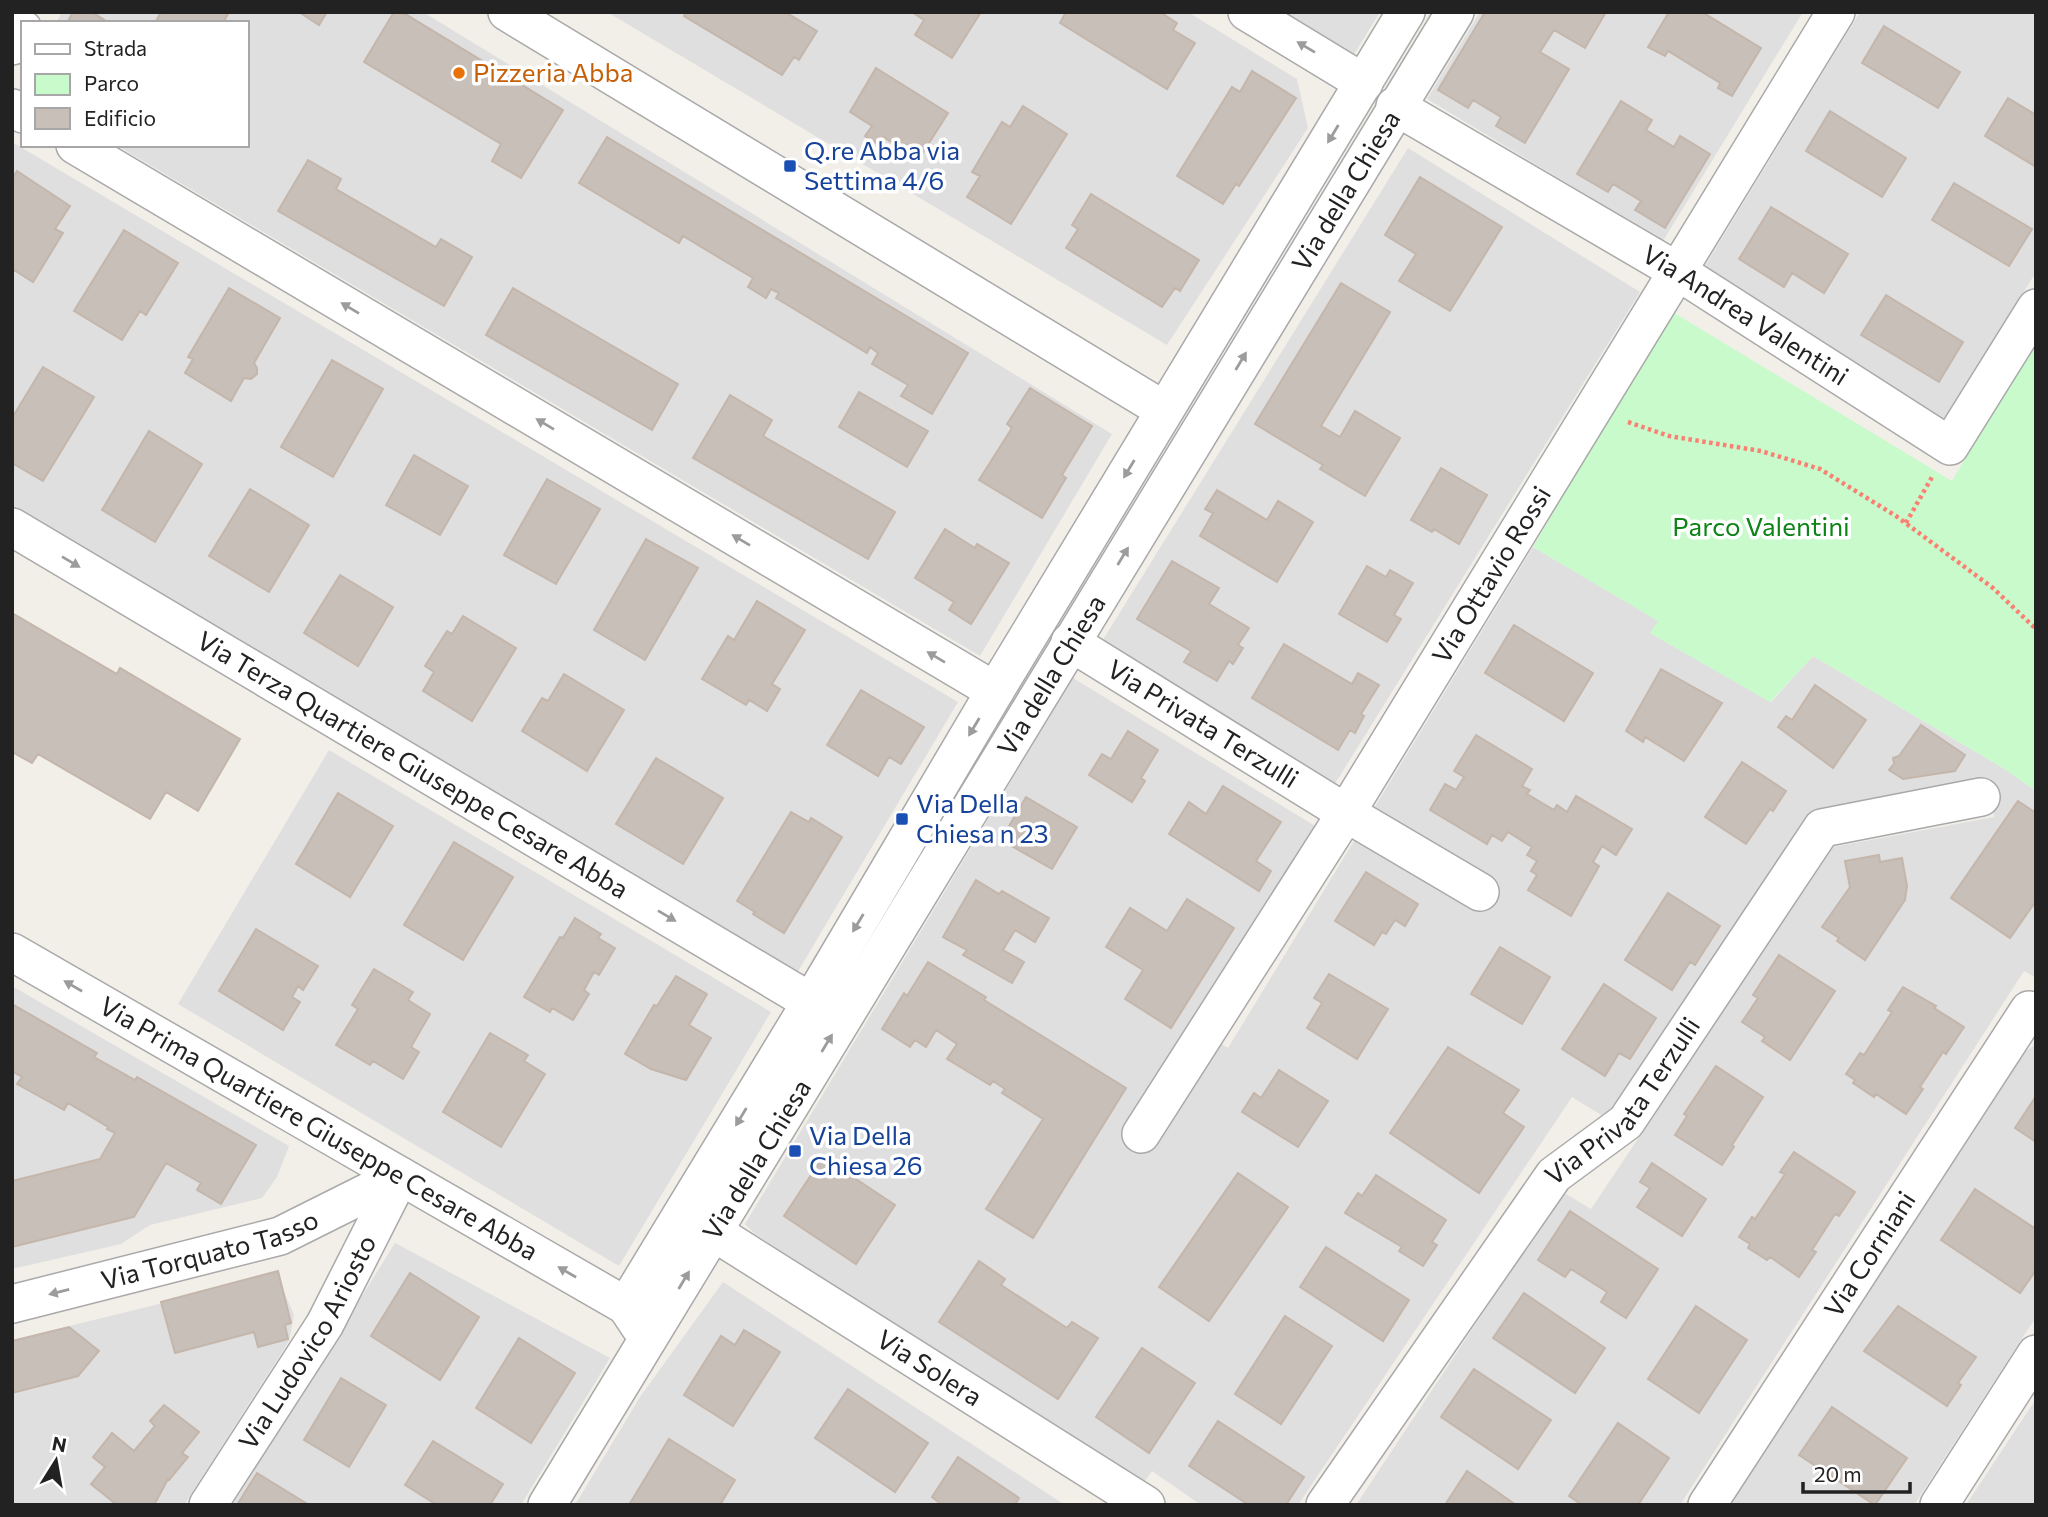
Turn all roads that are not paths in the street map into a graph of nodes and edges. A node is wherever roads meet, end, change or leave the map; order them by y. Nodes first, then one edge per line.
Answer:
1 (507, 12) edge
2 (1247, 12) edge
3 (1406, 12) edge
4 (1455, 12) edge
5 (1836, 12) edge
6 (1364, 83) junction
7 (1395, 106) junction
8 (78, 147) edge
9 (1677, 271) junction
10 (2036, 308) edge
11 (1164, 410) junction
12 (12, 527) edge
13 (1070, 642) junction
14 (995, 691) junction
15 (1981, 797) dead end
16 (1346, 813) junction
17 (1480, 891) dead end
18 (12, 951) edge
19 (811, 1002) junction
20 (2036, 1014) edge
21 (1140, 1134) dead end
22 (400, 1176) junction
23 (712, 1231) junction
24 (12, 1304) edge
25 (626, 1306) junction
26 (649, 1339) junction
27 (2036, 1354) edge
28 (208, 1505) edge
29 (547, 1505) edge
30 (1146, 1505) edge
31 (1325, 1505) edge
32 (1707, 1505) edge
33 (1939, 1505) edge

1 - 11 street
6 -> 2 street
3 - 6 street, Via della Chiesa
4 - 7 street, Via della Chiesa
5 - 9 street, Via Ottavio Rossi
6 -> 11 street, Via della Chiesa
7 - 9 street, Via Andrea Valentini
13 -> 7 street, Via della Chiesa
14 -> 8 street
9 - 10 street, Via Andrea Valentini
9 - 16 street, Via Ottavio Rossi
11 -> 14 street, Via della Chiesa
12 -> 19 street, Via Terza Quartiere Giuseppe Cesare Abba
13 - 16 street, Via Privata Terzulli
23 -> 13 street, Via della Chiesa
14 -> 19 street, Via della Chiesa
15 - 31 street, Via Privata Terzulli
16 - 17 street, Via Privata Terzulli
16 - 21 street, Via Ottavio Rossi
22 -> 18 street, Via Prima Quartiere Giuseppe Cesare Abba
19 -> 25 street, Via della Chiesa
20 - 32 street, Via Corniani
22 -> 24 street, Via Torquato Tasso
25 -> 22 street, Via Prima Quartiere Giuseppe Cesare Abba
22 - 28 street, Via Ludovico Ariosto
26 -> 23 street, Via della Chiesa
23 - 30 street, Via Solera
25 - 26 street
26 - 29 street, Via della Chiesa
27 - 33 street

